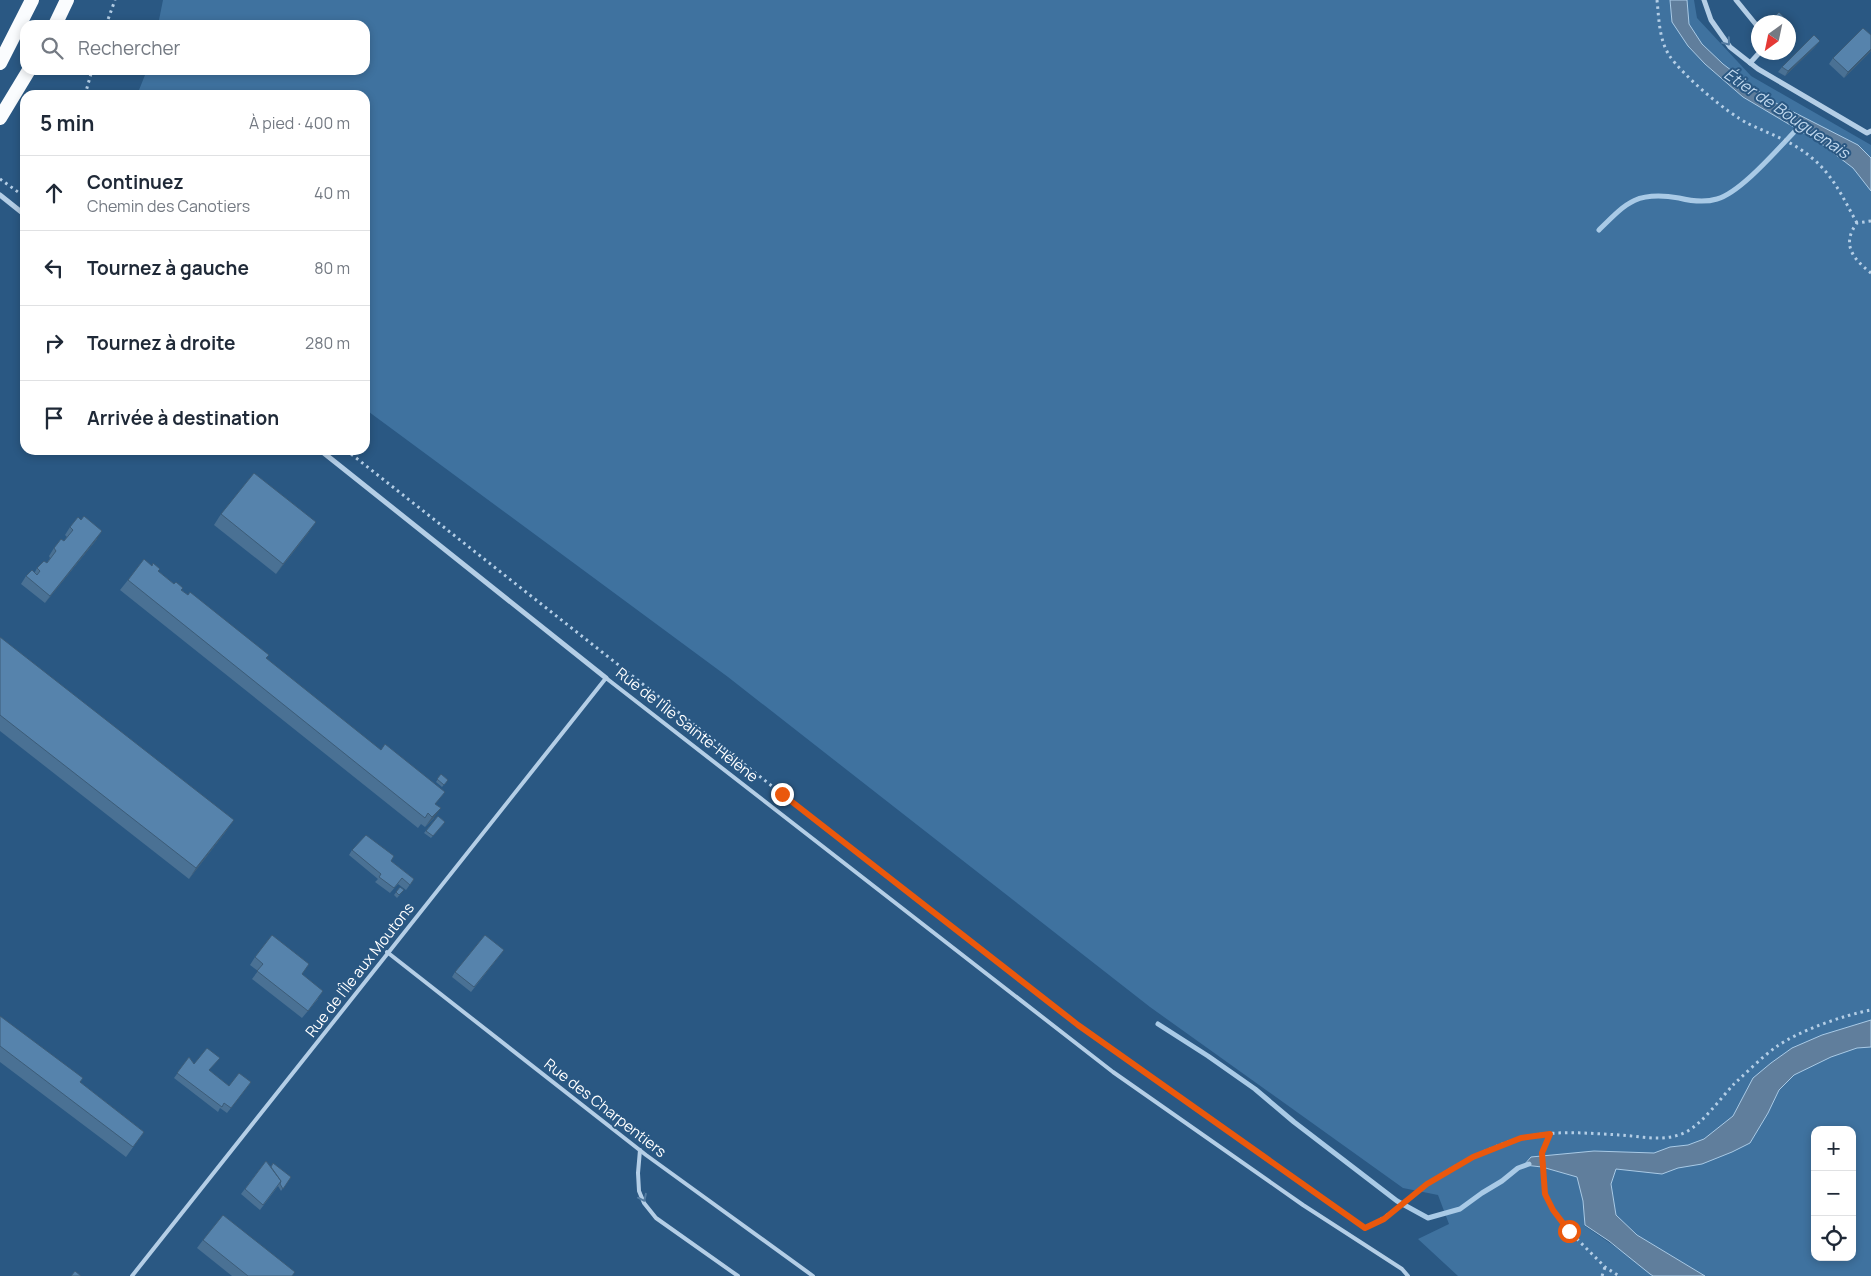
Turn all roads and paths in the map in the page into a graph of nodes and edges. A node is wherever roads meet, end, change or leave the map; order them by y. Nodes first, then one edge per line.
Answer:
1 (32, 0) edge
2 (67, 0) edge
3 (115, 0) edge
4 (1657, 0) edge
5 (1704, 0) edge
6 (1736, 0) edge
7 (1751, 18) edge
8 (22, 20) edge
9 (57, 20) edge
10 (108, 20) edge
11 (20, 24) edge
12 (1753, 60) edge
13 (0, 63) edge
14 (1750, 63) junction
15 (26, 75) edge
16 (90, 75) edge
17 (86, 90) edge
18 (0, 118) edge
19 (1871, 131) edge
20 (0, 179) edge
21 (20, 193) edge
22 (0, 195) edge
23 (20, 211) edge
24 (1871, 222) edge
25 (1858, 223) junction
26 (1871, 273) edge
27 (326, 455) edge
28 (352, 455) edge
29 (606, 678) junction
30 (388, 952) junction
31 (1871, 1010) edge
32 (1550, 1134) junction
33 (640, 1150) junction
34 (1605, 1267) junction
35 (132, 1276) edge
36 (738, 1276) edge
37 (813, 1276) edge
38 (1408, 1276) edge
39 (1602, 1276) edge
40 (1619, 1276) edge

1 - 8 highway
2 - 9 highway
3 - 10 path
4 - 25 path
5 -> 14 street
6 - 7 street
11 - 13 highway
12 - 14 street
14 - 19 street
15 - 18 highway
16 - 17 path
20 - 21 path
22 - 23 street
24 - 25 path
25 - 26 path
27 - 29 street, Rue de l'Île Sainte-Hélène
28 - 32 path
29 - 30 lane, Rue de l'Île aux Moutons
29 - 38 lane, Rue de l'Île Sainte-Hélène
30 - 33 lane, Rue des Charpentiers
30 - 35 lane, Rue de l'Île aux Moutons
31 - 32 path
32 - 34 path
33 -> 36 lane
33 - 37 lane, Rue des Charpentiers
34 - 39 path
34 - 40 path

